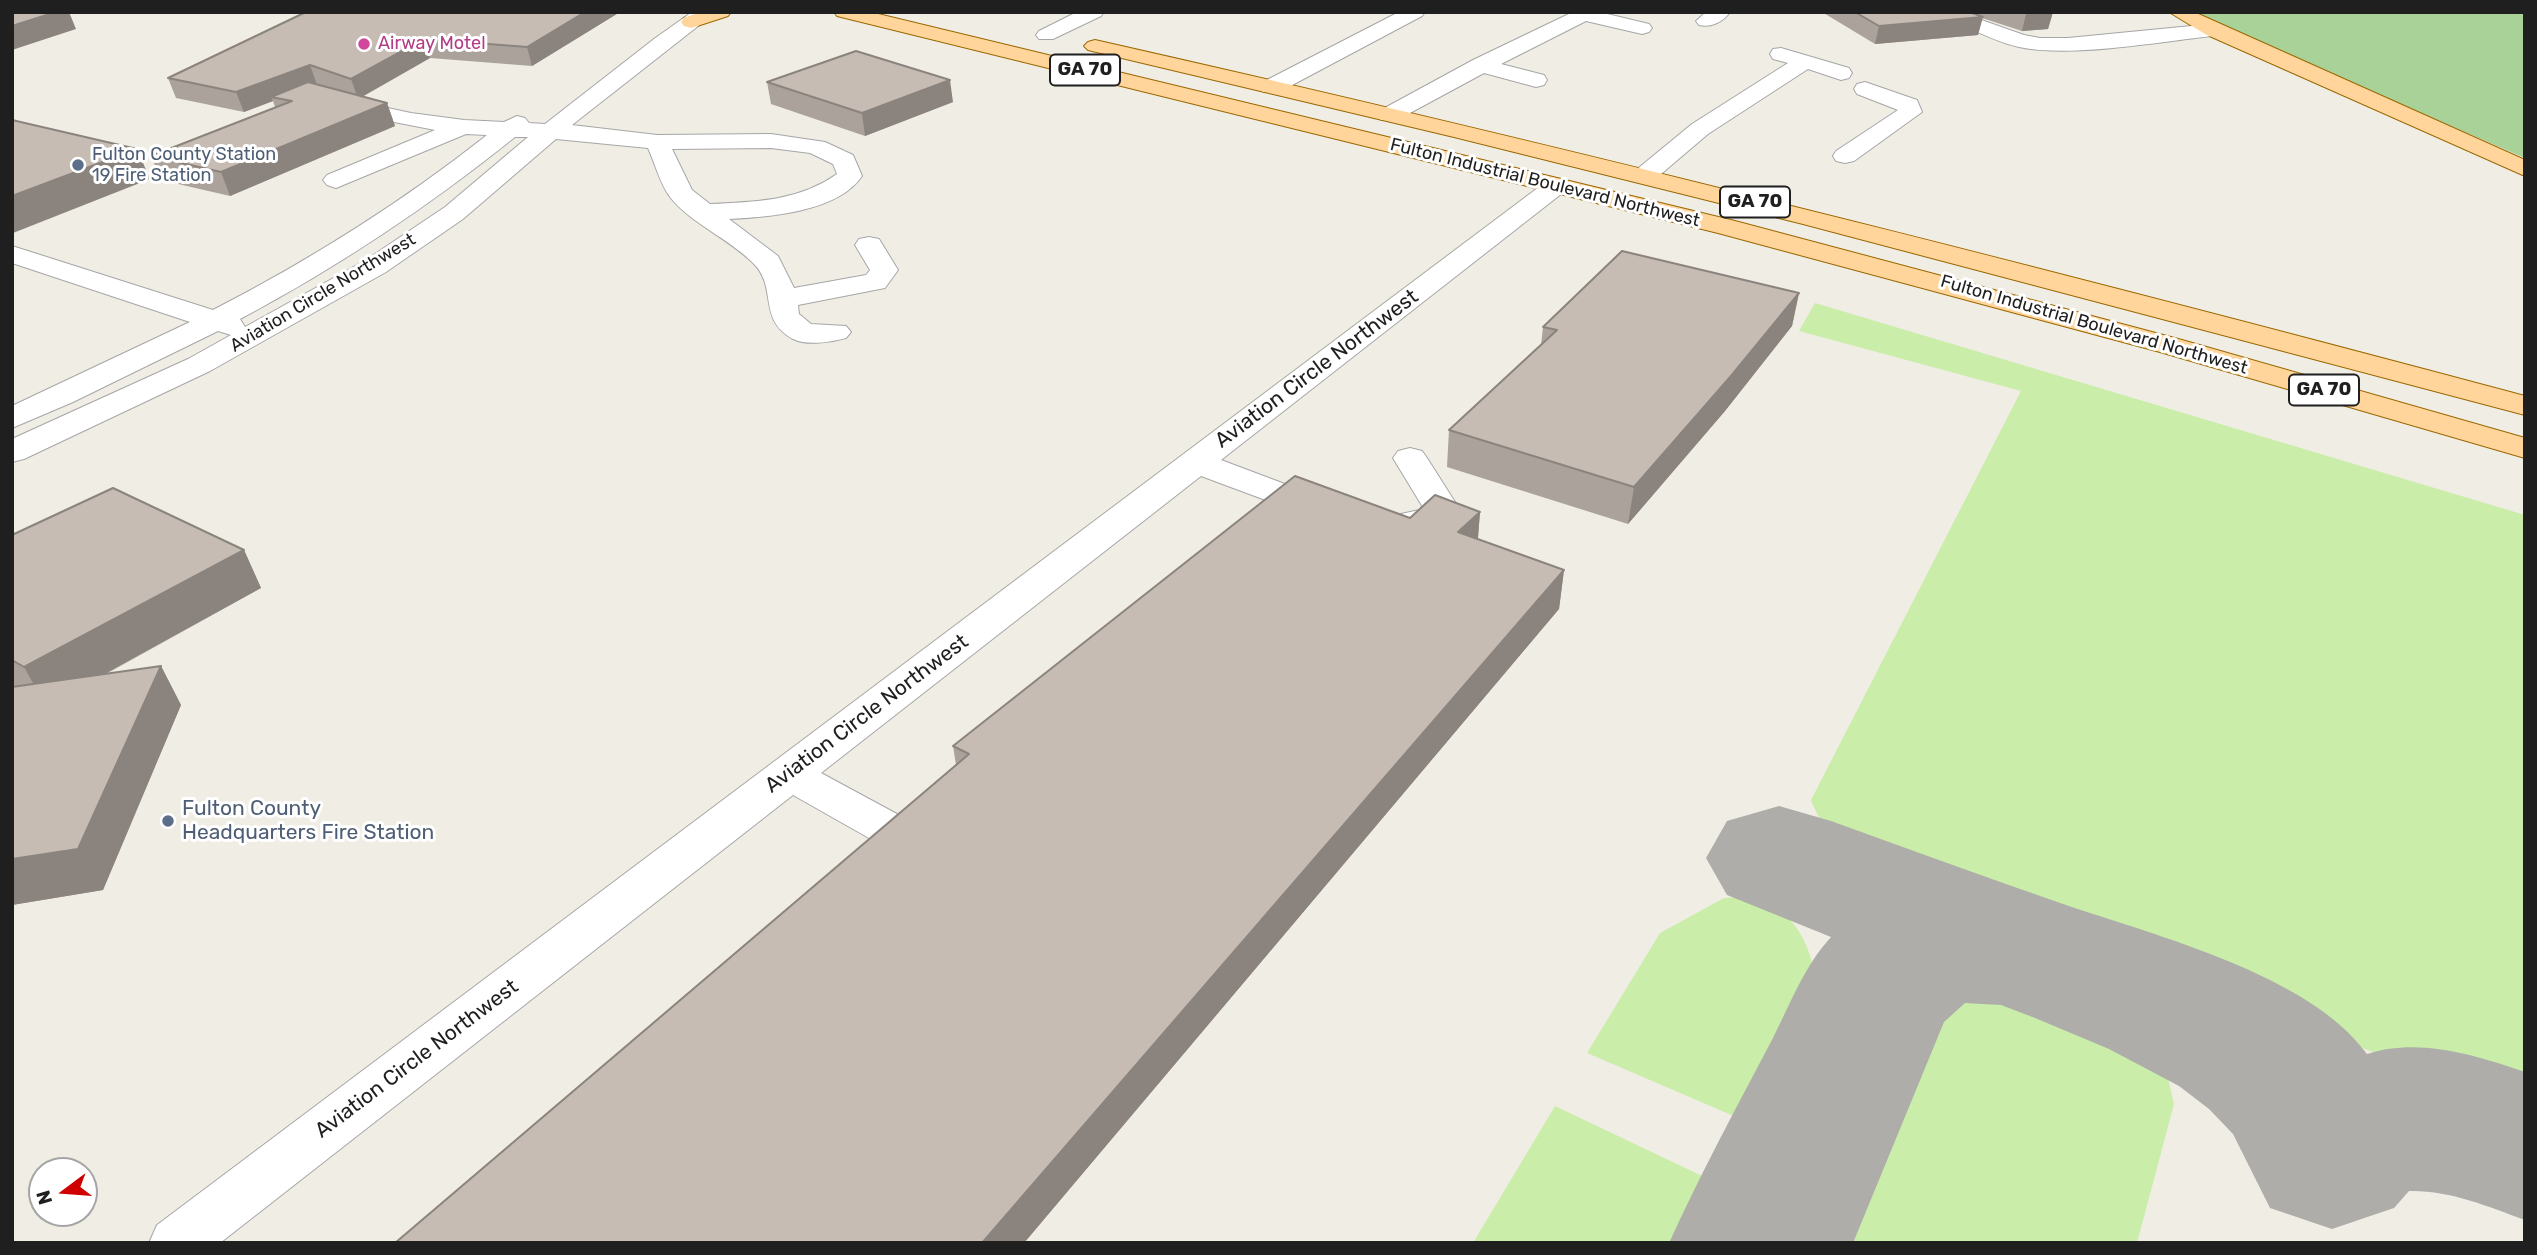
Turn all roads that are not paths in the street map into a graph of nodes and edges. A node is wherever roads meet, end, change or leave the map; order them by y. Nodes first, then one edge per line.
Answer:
1 (721, 12) edge
2 (844, 12) edge
3 (1094, 12) edge
4 (1415, 12) edge
5 (2179, 12) edge
6 (1586, 13) edge
7 (699, 17) edge
8 (979, 21) dead end
9 (1970, 22) edge
10 (1642, 28) dead end
11 (2212, 30) junction
12 (1046, 35) junction
13 (2061, 44) junction
14 (1781, 54) dead end
15 (1803, 63) junction
16 (2101, 64) dead end
17 (1481, 65) junction
18 (1841, 73) dead end
19 (1536, 80) dead end
20 (1271, 87) junction
21 (1864, 89) dead end
22 (316, 94) edge
23 (540, 105) dead end
24 (1389, 114) junction
25 (464, 127) junction
26 (508, 130) junction
27 (549, 132) junction
28 (657, 142) junction
29 (1845, 156) dead end
30 (2525, 169) edge
31 (1645, 175) junction
32 (336, 180) dead end
33 (1556, 186) junction
34 (704, 212) junction
35 (869, 245) dead end
36 (12, 254) edge
37 (783, 299) junction
38 (216, 322) junction
39 (836, 332) dead end
40 (257, 334) junction
41 (2525, 406) edge
42 (12, 418) edge
43 (2525, 448) edge
44 (12, 452) edge
45 (1410, 457) dead end
46 (1196, 462) junction
47 (789, 774) junction
48 (892, 831) edge
49 (177, 1243) edge

1 - 7 main road
2 - 33 main road, Fulton Industrial Boulevard Northwest / GA 70
3 - 12 street
4 - 20 street
5 - 11 main road
6 - 10 street
6 - 17 street
7 - 27 street, Aviation Circle Northwest
8 - 12 main road, Fulton Industrial Boulevard Northwest / GA 70
9 - 13 street
11 - 13 street
11 - 30 main road
12 - 20 main road, Fulton Industrial Boulevard Northwest / GA 70
13 - 16 street
14 - 15 street
15 - 18 street
15 - 31 street
17 - 19 street
17 - 24 street
20 - 24 main road, Fulton Industrial Boulevard Northwest / GA 70
21 - 29 street
22 - 25 street
23 - 26 street, Aviation Circle Northwest
24 - 31 main road, Fulton Industrial Boulevard Northwest / GA 70
25 - 26 street
25 - 32 street
26 - 27 street
26 - 38 street, Aviation Circle Northwest
27 - 28 street
27 - 40 street, Aviation Circle Northwest
28 - 34 street
28 - 34 street
31 - 41 main road, Fulton Industrial Boulevard Northwest / GA 70
33 - 43 main road, Fulton Industrial Boulevard Northwest / GA 70
33 - 46 street, Aviation Circle Northwest
34 - 37 street
35 - 37 street
36 - 38 street
37 - 39 street
38 - 40 street
38 - 42 street, Aviation Circle Northwest
40 - 44 street, Aviation Circle Northwest
45 - 46 street
46 - 47 street, Aviation Circle Northwest
47 - 48 street
47 - 49 street, Aviation Circle Northwest

